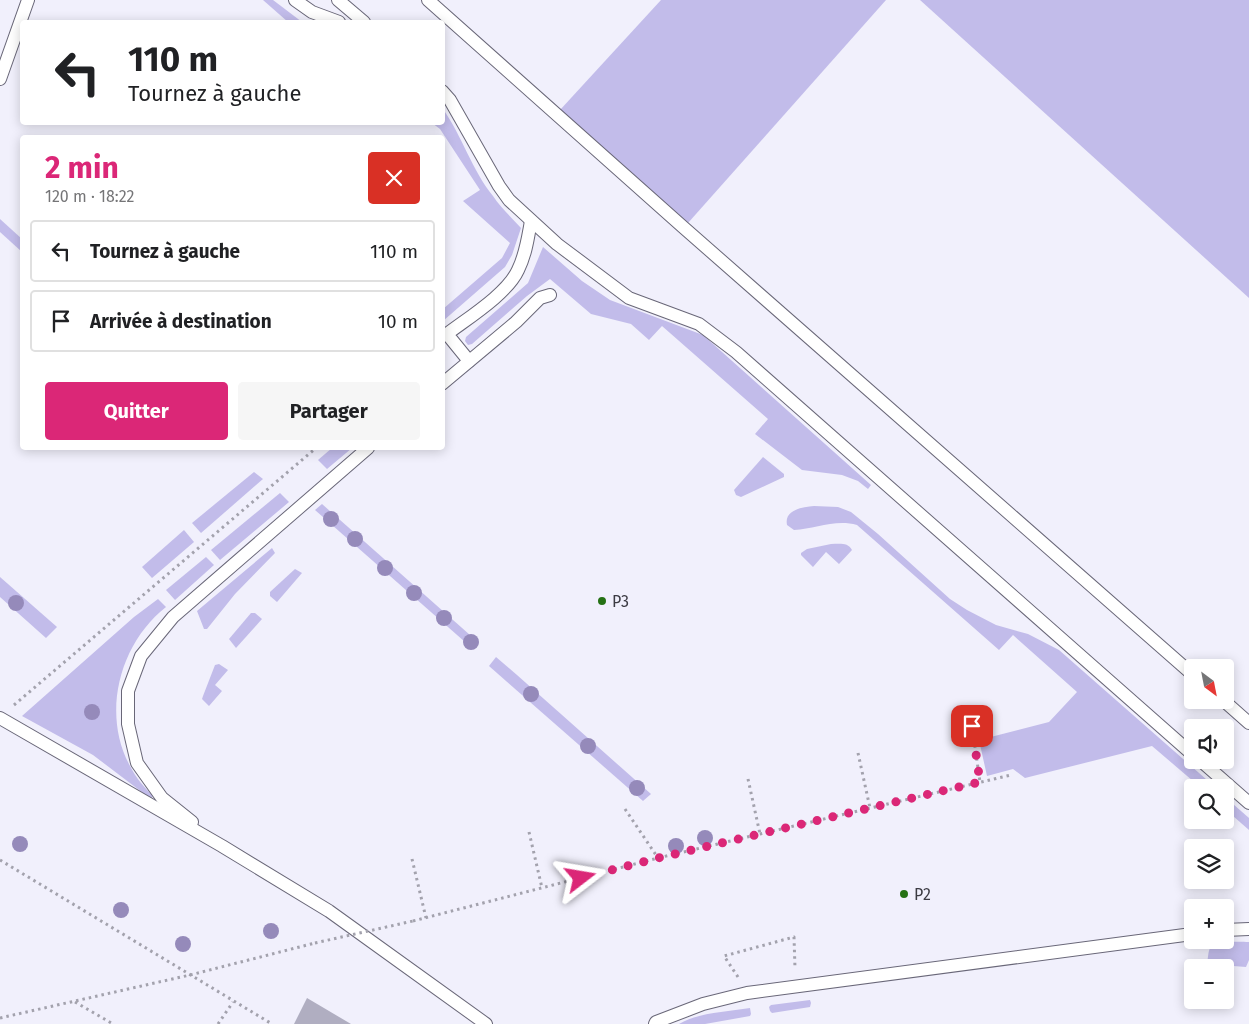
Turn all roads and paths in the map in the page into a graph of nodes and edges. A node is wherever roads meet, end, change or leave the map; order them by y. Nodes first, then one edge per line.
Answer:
1 (28, 0) edge
2 (295, 0) edge
3 (338, 0) edge
4 (428, 0) edge
5 (21, 20) edge
6 (334, 20) edge
7 (362, 20) edge
8 (20, 23) edge
9 (0, 79) edge
10 (445, 95) edge
11 (531, 221) junction
12 (550, 295) dead end
13 (445, 333) edge
14 (469, 361) junction
15 (445, 381) edge
16 (314, 450) edge
17 (366, 450) edge
18 (1184, 667) edge
19 (30, 691) dead end
20 (1233, 709) edge
21 (0, 718) edge
22 (1249, 723) edge
23 (972, 726) dead end
24 (1184, 747) edge
25 (858, 753) dead end
26 (1210, 769) edge
27 (1011, 775) dead end
28 (748, 779) dead end
29 (980, 782) junction
30 (1249, 803) edge
31 (870, 808) junction
32 (624, 809) dead end
33 (529, 832) dead end
34 (760, 834) junction
35 (222, 846) junction
36 (658, 858) junction
37 (412, 859) dead end
38 (0, 860) edge
39 (542, 888) junction
40 (426, 918) junction
41 (1249, 929) edge
42 (1234, 930) edge
43 (1184, 935) edge
44 (190, 975) junction
45 (795, 986) junction
46 (748, 992) junction
47 (74, 1001) junction
48 (233, 1002) junction
49 (0, 1018) edge
50 (113, 1024) edge
51 (218, 1024) edge
52 (272, 1024) edge
53 (486, 1024) edge
54 (655, 1024) edge

1 - 5 lane
2 - 6 lane
3 - 7 lane
4 - 18 lane
8 - 9 lane
10 - 11 lane
11 - 13 lane
11 - 24 lane
12 - 14 lane
13 - 14 lane
14 - 15 lane
16 - 19 path
17 - 35 lane
20 - 22 lane
21 - 35 lane
23 - 29 path
25 - 31 path
26 - 30 lane
27 - 29 path
28 - 34 path
29 - 31 path
31 - 34 path
32 - 36 path
33 - 39 path
34 - 36 path
35 - 53 lane
36 - 39 path
37 - 40 path
38 - 44 path
39 - 40 path
40 - 44 path, bridge
41 - 42 lane
43 - 45 lane
44 - 47 path
44 - 48 path
45 - 46 lane
45 - 46 path
46 - 54 lane
47 - 49 path
47 - 50 path
48 - 51 path
48 - 52 path

